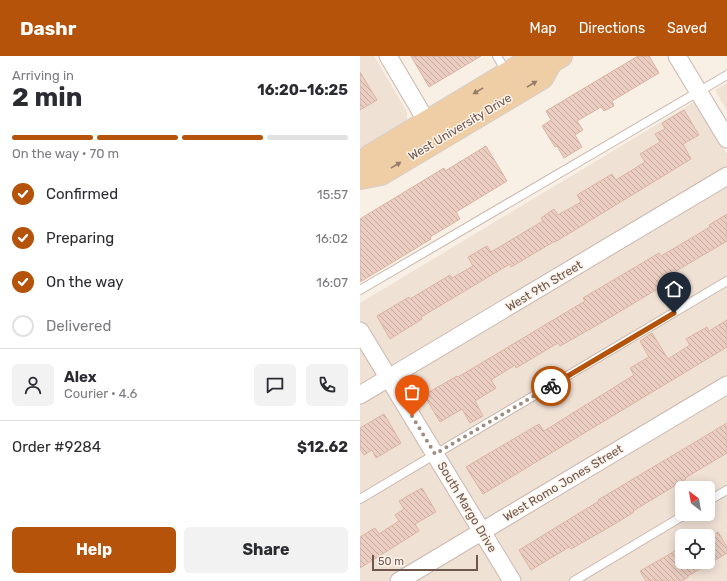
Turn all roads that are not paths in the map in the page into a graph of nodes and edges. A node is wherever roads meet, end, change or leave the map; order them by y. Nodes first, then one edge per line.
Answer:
1 (388, 56) edge
2 (677, 56) edge
3 (556, 59) edge
4 (502, 65) edge
5 (727, 75) edge
6 (698, 91) junction
7 (427, 122) junction
8 (727, 138) edge
9 (360, 169) edge
10 (727, 176) edge
11 (360, 178) edge
12 (727, 282) edge
13 (360, 290) edge
14 (360, 331) edge
15 (389, 378) junction
16 (727, 385) edge
17 (360, 395) edge
18 (435, 454) junction
19 (727, 490) edge
20 (715, 497) edge
21 (360, 499) edge
22 (675, 521) edge
23 (482, 531) junction
24 (399, 581) edge
25 (512, 581) edge
26 (574, 581) edge

1 - 7 street
2 - 6 street
3 - 4 main road, West University Drive
11 -> 3 main road, West University Drive
4 -> 7 main road, West University Drive
5 - 6 lane
6 - 8 street
6 - 13 lane
7 - 9 main road, West University Drive
10 - 15 street, West 9th Street
12 - 18 lane
14 - 15 street, South Margo Drive
15 - 17 street, West 9th Street
15 - 18 street, South Margo Drive
16 - 23 street, West Romo Jones Street
18 - 21 lane
18 - 23 street, South Margo Drive
19 - 20 lane
22 - 26 lane
23 - 24 street, West Romo Jones Street
23 - 25 street, South Margo Drive

